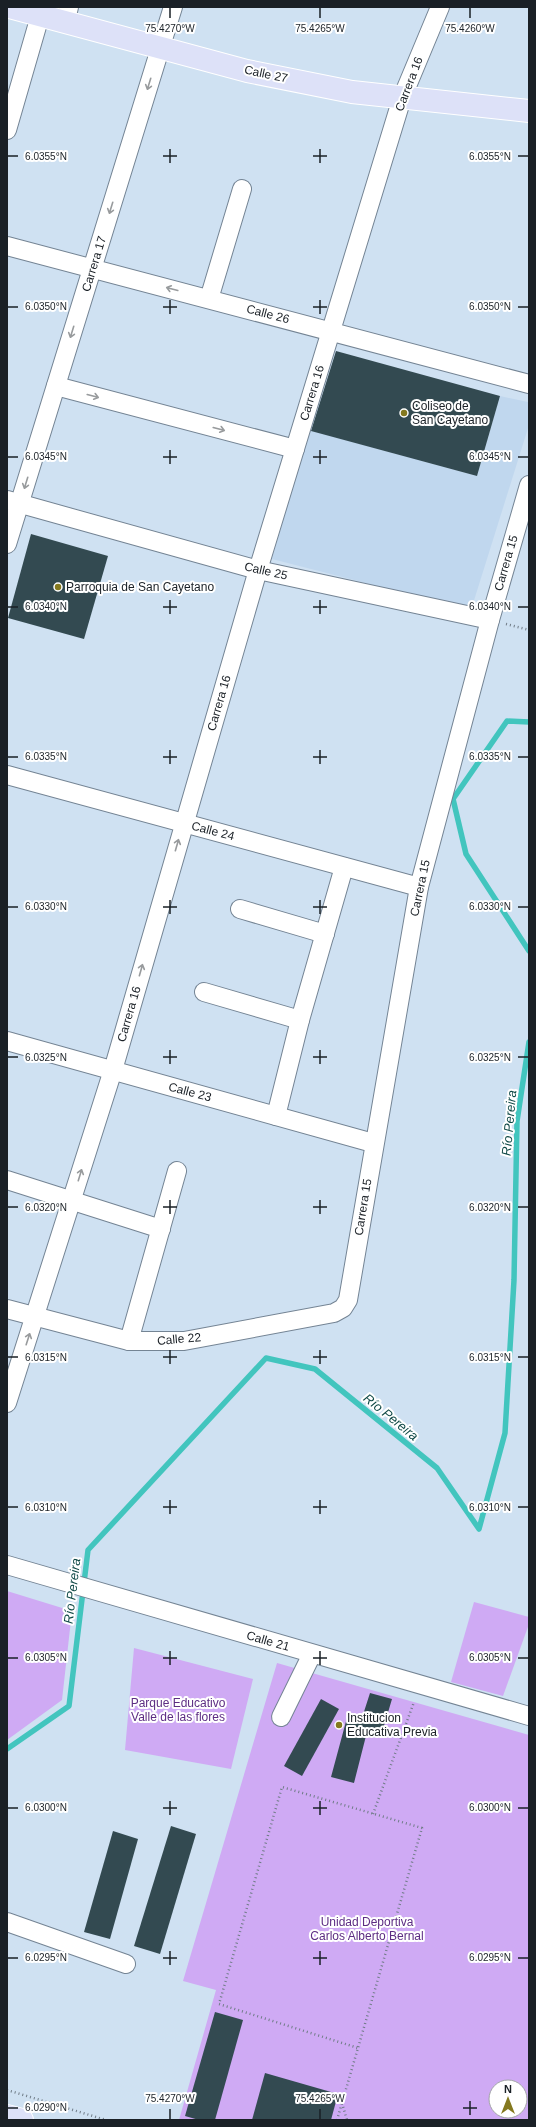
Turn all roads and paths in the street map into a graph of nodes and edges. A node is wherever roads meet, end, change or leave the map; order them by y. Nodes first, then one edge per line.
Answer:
1 (9, 7) edge
2 (173, 7) edge
3 (440, 7) edge
4 (67, 15) edge
5 (40, 16) junction
6 (161, 47) junction
7 (402, 98) junction
8 (529, 111) edge
9 (7, 130) edge
10 (242, 189) dead end
11 (7, 246) edge
12 (92, 268) junction
13 (209, 299) junction
14 (330, 331) junction
15 (529, 384) edge
16 (56, 386) junction
17 (295, 448) junction
18 (529, 485) edge
19 (13, 501) edge
20 (7, 544) edge
21 (258, 570) junction
22 (490, 620) junction
23 (529, 630) edge
24 (7, 774) edge
25 (184, 823) junction
26 (344, 867) junction
27 (419, 887) junction
28 (240, 909) dead end
29 (325, 934) junction
30 (204, 992) dead end
31 (300, 1020) junction
32 (7, 1041) edge
33 (112, 1070) junction
34 (276, 1116) junction
35 (373, 1143) junction
36 (178, 1171) dead end
37 (7, 1180) edge
38 (72, 1202) junction
39 (161, 1229) junction
40 (348, 1300) joint
41 (7, 1308) edge
42 (36, 1317) junction
43 (129, 1341) junction
44 (7, 1403) edge
45 (7, 1566) edge
46 (312, 1654) junction
47 (421, 1684) junction
48 (527, 1711) edge
49 (280, 1717) dead end
50 (373, 1814) junction
51 (7, 1922) edge
52 (126, 1964) dead end
53 (358, 2048) junction
54 (7, 2090) edge
55 (342, 2103) junction
56 (7, 2116) edge
57 (22, 2120) edge
58 (106, 2120) edge
59 (336, 2120) edge
60 (347, 2120) edge

1 - 5 main road, Calle 27
2 - 6 street, Carrera 17
3 - 7 street, Carrera 16
4 - 5 main road, Calle 27
4 - 6 main road, Calle 27
5 - 9 street
6 - 7 main road, Calle 27
6 -> 12 street, Carrera 17
7 - 8 main road, Calle 27
7 - 14 street, Carrera 16
10 - 13 street
11 - 12 street, Calle 26
13 -> 12 street, Calle 26
12 -> 16 street, Carrera 17
13 - 14 street, Calle 26
14 - 15 street, Calle 26
14 - 17 street, Carrera 16
16 -> 17 street
16 -> 19 street, Carrera 17
17 - 21 street, Carrera 16
18 - 22 street, Carrera 15
19 - 20 street, Carrera 17
19 - 21 street, Calle 25
21 - 22 street, Calle 25
21 - 25 street, Carrera 16
22 - 23 path
22 - 27 street, Carrera 15
24 - 25 street, Calle 24
25 - 26 street, Calle 24
33 -> 25 street, Carrera 16
26 - 27 street, Calle 24
26 - 29 street
27 - 35 street, Carrera 15
28 - 29 street
29 - 31 street
30 - 31 street
31 - 34 street
32 - 33 street, Calle 23
33 - 34 street, Calle 23
38 -> 33 street, Carrera 16
34 - 35 street, Calle 23
35 - 40 street, Carrera 15
36 - 39 street
37 - 38 street
38 - 39 street
38 - 42 street, Carrera 16
39 - 43 street
40 - 43 street, Calle 22
41 - 42 street, Calle 22
42 - 43 street, Calle 22
44 -> 42 street, Carrera 16
45 - 46 street, Calle 21
46 - 47 street, Calle 21
46 - 49 street
47 - 48 street, Calle 21
47 - 50 path
50 - 53 path
50 - 53 path
51 - 52 street
53 - 55 path
54 - 58 path
55 - 59 path
55 - 60 path
56 - 57 main road

